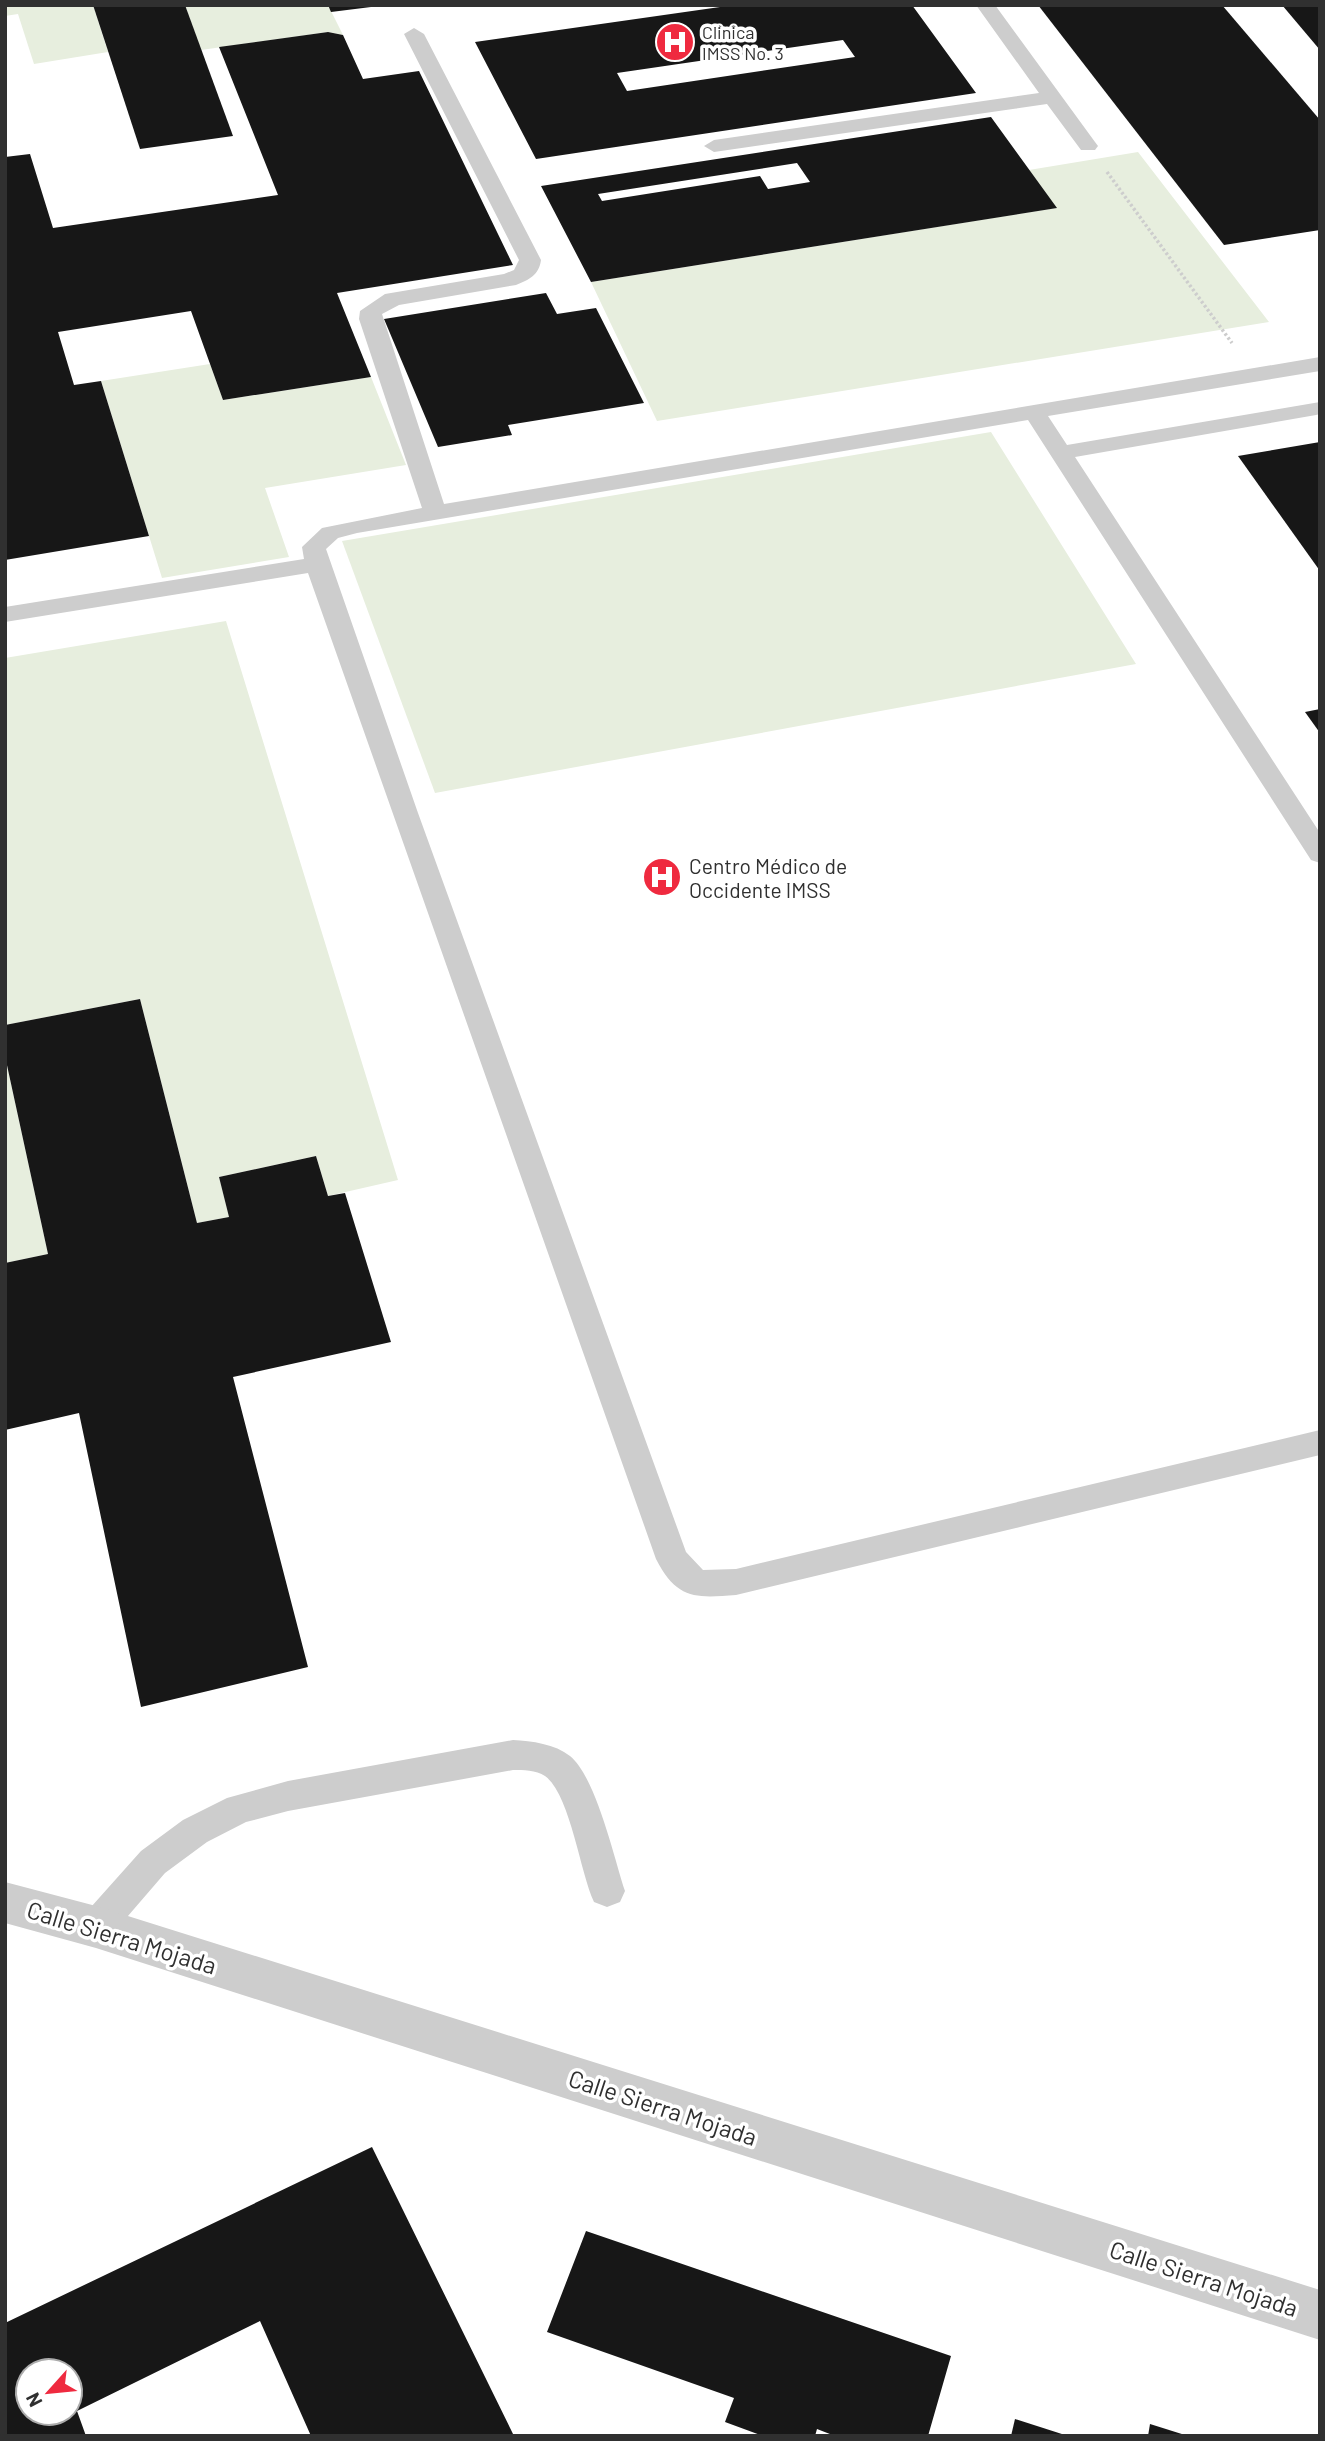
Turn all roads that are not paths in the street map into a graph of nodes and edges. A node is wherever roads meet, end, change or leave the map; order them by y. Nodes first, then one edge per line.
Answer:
1 (985, 5) edge
2 (414, 34) dead end
3 (1052, 97) junction
4 (714, 146) dead end
5 (1088, 146) road end
6 (1320, 364) edge
7 (1287, 370) junction
8 (1318, 408) edge
9 (1034, 412) junction
10 (1060, 453) junction
11 (435, 512) junction
12 (317, 564) junction
13 (5, 615) edge
14 (1320, 854) edge
15 (1320, 1442) edge
16 (607, 1891) dead end
17 (5, 1902) edge
18 (96, 1927) junction
19 (1320, 2315) edge

1 - 3 lane
2 - 11 lane
3 - 4 lane
3 - 5 lane
6 - 7 lane
7 - 8 lane
7 - 9 lane
8 - 10 lane
9 - 10 lane
9 - 11 lane
10 - 14 lane
11 - 12 lane
12 - 13 lane
12 - 15 lane
16 - 18 lane
17 - 18 street, Calle Sierra Mojada
18 - 19 street, Calle Sierra Mojada

